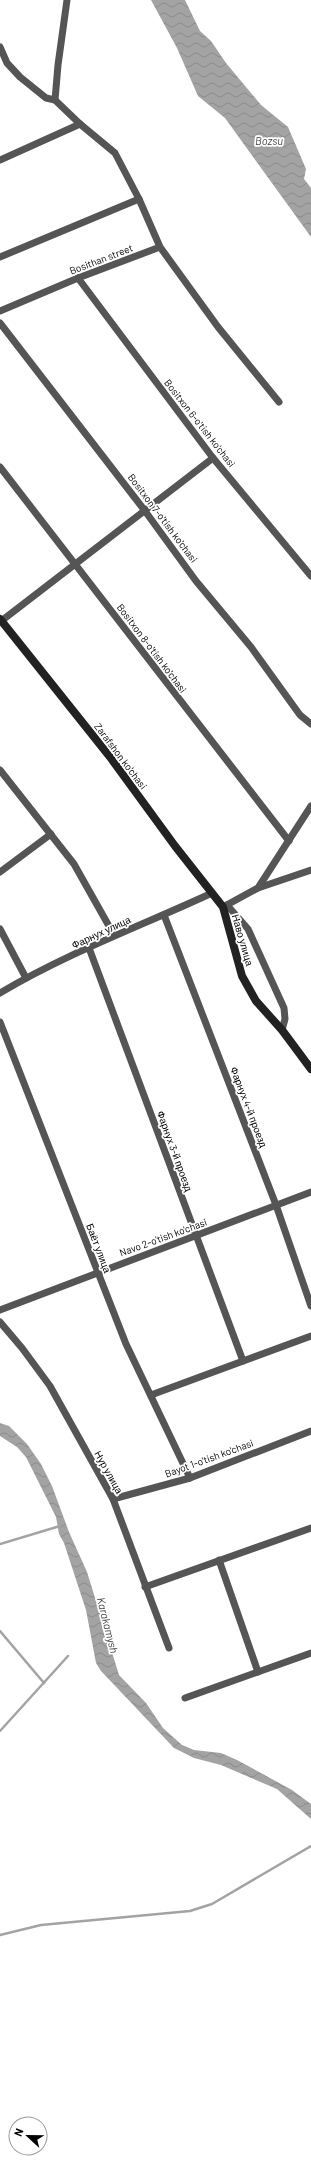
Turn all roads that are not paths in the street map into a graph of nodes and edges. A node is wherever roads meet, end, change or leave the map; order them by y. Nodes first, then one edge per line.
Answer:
1 (67, 0) edge
2 (0, 47) edge
3 (3, 65) edge
4 (55, 100) junction
5 (80, 124) junction
6 (0, 160) edge
7 (139, 198) junction
8 (160, 248) junction
9 (0, 258) edge
10 (78, 278) junction
11 (0, 311) edge
12 (0, 323) edge
13 (279, 402) dead end
14 (213, 458) junction
15 (0, 467) edge
16 (145, 511) junction
17 (76, 565) junction
18 (311, 576) edge
19 (1, 621) edge
20 (311, 724) edge
21 (0, 770) edge
22 (311, 806) edge
23 (51, 834) junction
24 (290, 841) junction
25 (311, 870) edge
26 (0, 872) edge
27 (258, 888) junction
28 (212, 893) junction
29 (225, 906) junction
30 (164, 915) junction
31 (0, 929) edge
32 (114, 935) junction
33 (89, 948) junction
34 (26, 978) junction
35 (0, 993) edge
36 (0, 1022) edge
37 (282, 1030) junction
38 (311, 1069) edge
39 (311, 1192) edge
40 (276, 1206) junction
41 (196, 1235) junction
42 (97, 1272) junction
43 (311, 1306) edge
44 (0, 1310) edge
45 (0, 1322) edge
46 (311, 1336) edge
47 (243, 1361) junction
48 (151, 1395) junction
49 (311, 1431) edge
50 (190, 1478) junction
51 (113, 1499) junction
52 (311, 1528) edge
53 (219, 1560) junction
54 (145, 1587) junction
55 (169, 1648) dead end
56 (311, 1654) edge
57 (258, 1672) junction
58 (185, 1698) dead end

1 - 4 street
2 - 3 street
3 - 4 street
4 - 5 street
5 - 6 street
5 - 7 street
7 - 8 street
7 - 9 street
8 - 10 street, Bosithan street
8 - 13 street
10 - 11 street, Bosithan street
10 - 14 street, Bositxon 6-o'tish ko'chasi
12 - 16 street, Bositxon 7-o'tish ko'chasi
14 - 16 street
14 - 18 street, Bositxon 6-o'tish ko'chasi
15 - 17 street, Bositxon 8-o'tish ko'chasi
16 - 17 street
16 - 20 street, Bositxon 7-o'tish ko'chasi
17 - 19 street
17 - 24 street, Bositxon 8-o'tish ko'chasi
19 - 28 street, Zarafshon ko'chasi
21 - 23 street
22 - 24 street, Наво улица
23 - 26 street
23 - 32 street
24 - 27 street, Наво улица
25 - 27 street
27 - 29 street, Наво улица
28 - 29 street, Zarafshon ko'chasi
28 - 30 street, Фарнух улица
29 - 37 street, Наво улица
29 - 37 street
30 - 32 street, Фарнух улица
30 - 40 street, Фарнух 4-й проезд
31 - 34 street
32 - 33 street, Фарнух улица
33 - 34 street, Фарнух улица
33 - 41 street, Фарнух 3-й проезд
34 - 35 street, Фарнух улица
36 - 42 street, Баёт улица
37 - 38 street, Наво улица
39 - 40 street, Navo 2-o'tish ko'chasi
40 - 41 street, Navo 2-o'tish ko'chasi
40 - 43 street, Фарнух 4-й проезд
41 - 42 street, Navo 2-o'tish ko'chasi
41 - 47 street, Фарнух 3-й проезд
42 - 44 street, Navo 2-o'tish ko'chasi
42 - 48 street, Баёт улица
45 - 51 street, Нур улица
46 - 47 street
47 - 48 street
48 - 50 street, Баёт улица
49 - 50 street, Bayot 1-o'tish ko'chasi
50 - 51 street, Bayot 1-o'tish ko'chasi
51 - 54 street, Нур улица
52 - 53 street
53 - 54 street
53 - 57 street
54 - 55 street, Нур улица
56 - 57 street
57 - 58 street

